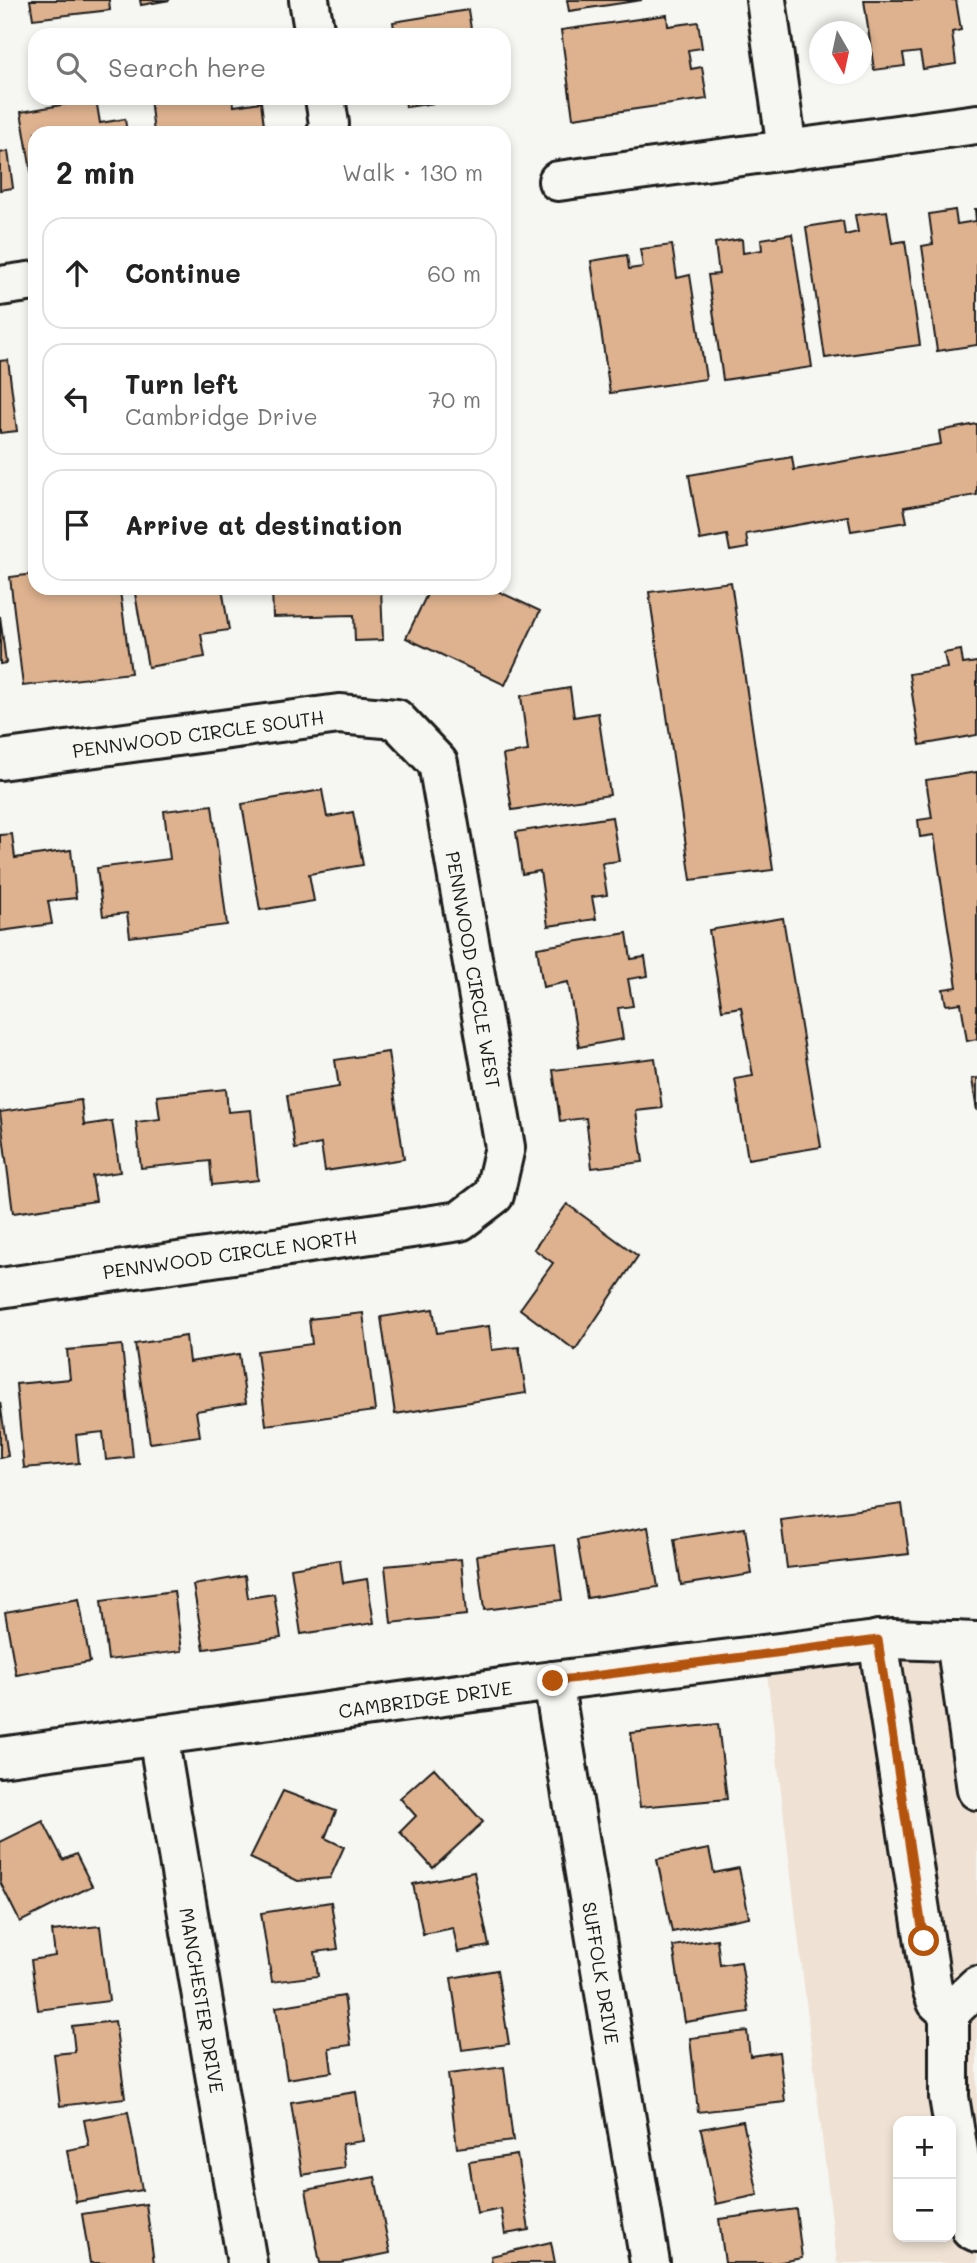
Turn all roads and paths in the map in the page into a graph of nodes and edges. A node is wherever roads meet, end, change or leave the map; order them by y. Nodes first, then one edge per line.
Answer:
1 (309, 0) edge
2 (766, 0) edge
3 (314, 28) edge
4 (326, 105) edge
5 (977, 124) edge
6 (329, 126) edge
7 (787, 150) junction
8 (558, 181) dead end
9 (28, 282) edge
10 (0, 286) edge
11 (396, 719) joint
12 (0, 760) edge
13 (460, 1221) joint
14 (0, 1288) edge
15 (878, 1640) junction
16 (966, 1641) edge
17 (553, 1681) junction
18 (158, 1736) junction
19 (0, 1757) edge
20 (977, 1790) edge
21 (977, 1986) edge
22 (949, 2013) junction
23 (977, 2232) edge
24 (247, 2263) edge
25 (650, 2263) edge

1 - 3 street
2 - 7 street
4 - 6 street
5 - 7 street
7 - 8 street
9 - 10 street
11 - 12 street, PENNWOOD CIRCLE SOUTH
11 - 13 street, PENNWOOD CIRCLE WEST
13 - 14 street, PENNWOOD CIRCLE NORTH
15 - 16 street, CAMBRIDGE DRIVE
15 - 17 street, CAMBRIDGE DRIVE
15 - 22 street
16 - 20 street
17 - 18 street, CAMBRIDGE DRIVE
17 - 25 street, SUFFOLK DRIVE
18 - 19 street, CAMBRIDGE DRIVE
18 - 24 street, MANCHESTER DRIVE
21 - 22 street
22 - 23 street

